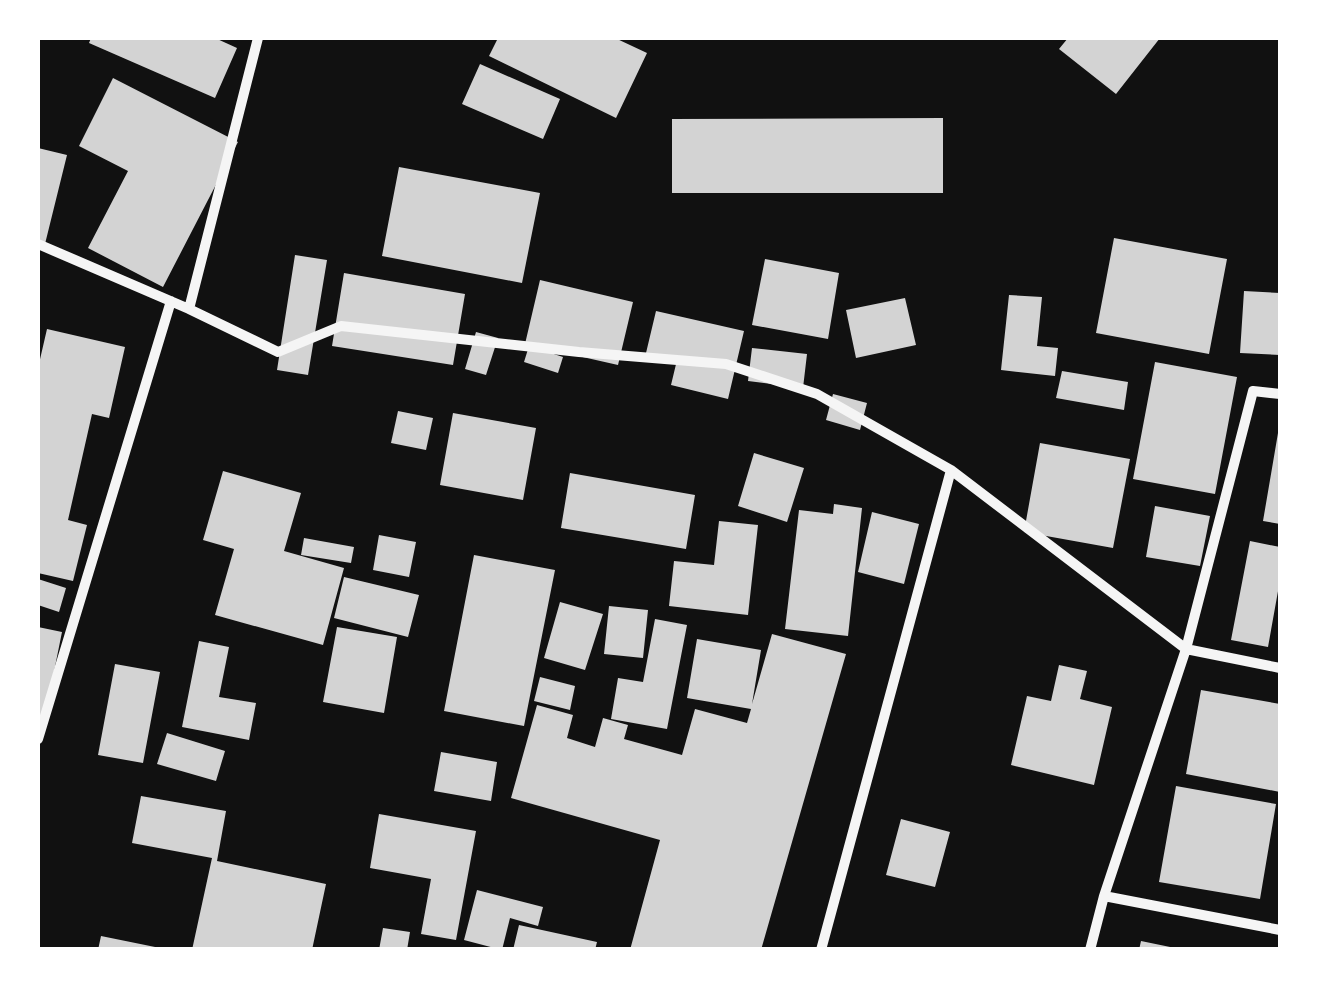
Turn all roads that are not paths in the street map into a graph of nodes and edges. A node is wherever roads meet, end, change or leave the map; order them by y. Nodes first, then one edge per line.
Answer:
1 (258, 38) edge
2 (38, 244) edge
3 (170, 301) junction
4 (189, 309) junction
5 (1280, 394) edge
6 (951, 470) junction
7 (1186, 649) junction
8 (1280, 668) edge
9 (38, 740) edge
10 (1104, 896) junction
11 (1280, 930) edge
12 (821, 950) edge
13 (1090, 950) edge

1 - 4 street
2 - 3 street
3 - 4 street
3 - 9 street
4 - 6 street
5 - 7 street
6 - 7 street
6 - 12 street
7 - 8 street
7 - 10 street
10 - 11 street
10 - 13 street

